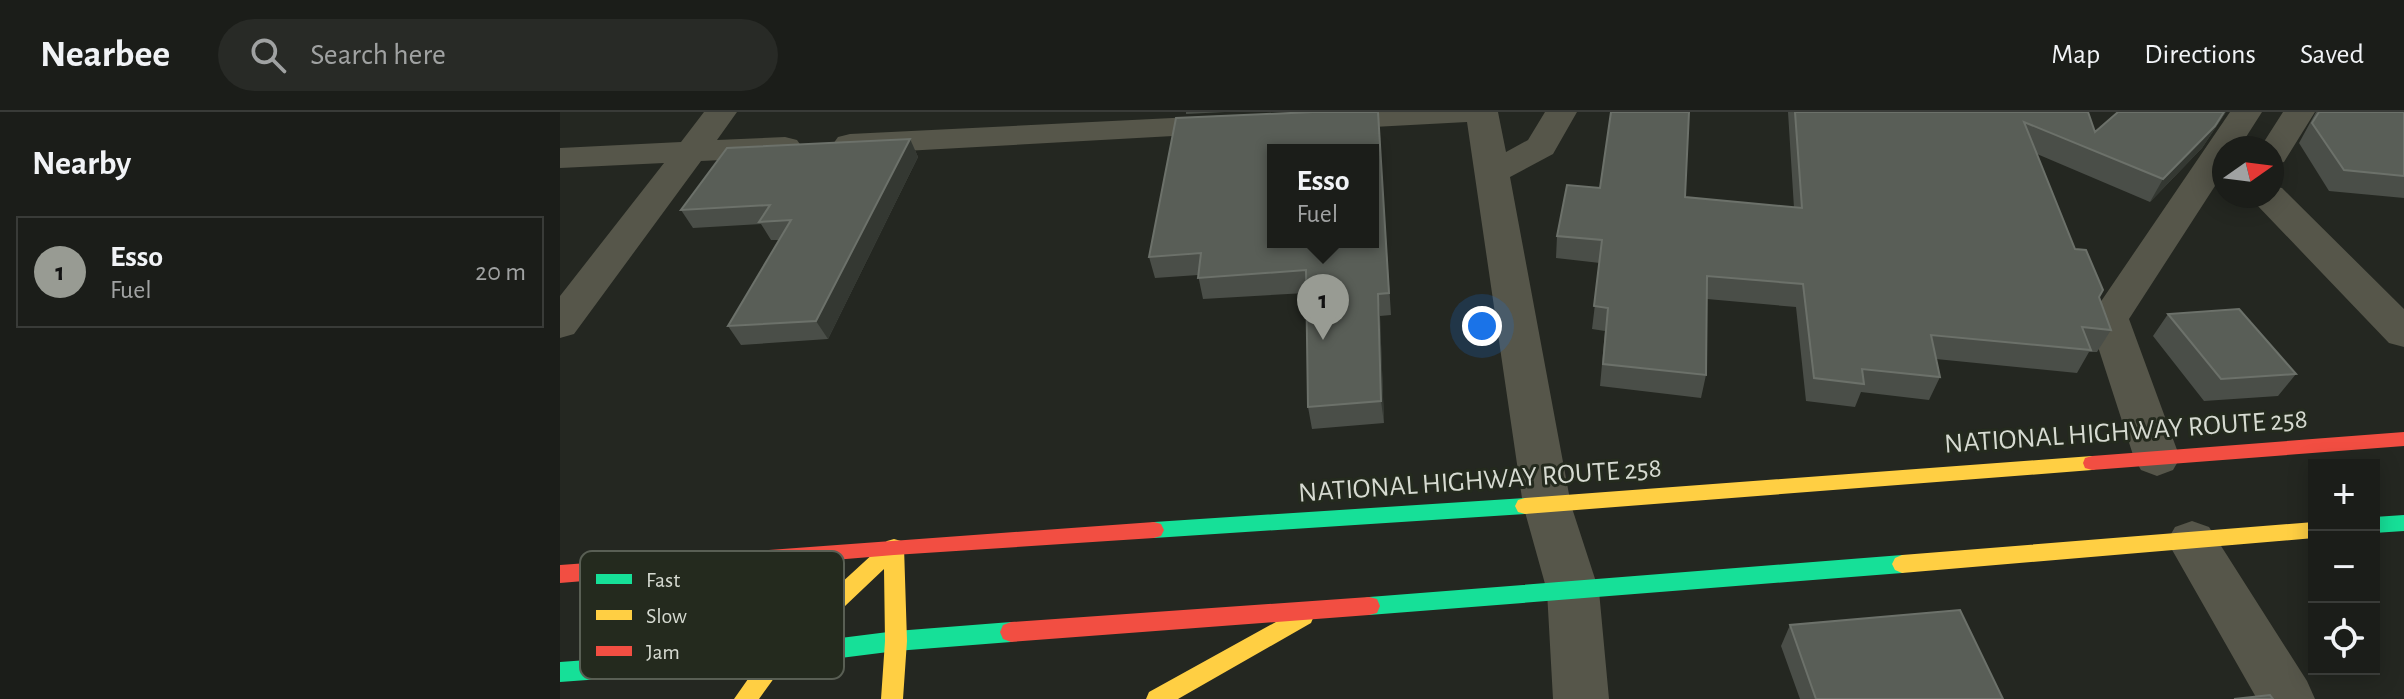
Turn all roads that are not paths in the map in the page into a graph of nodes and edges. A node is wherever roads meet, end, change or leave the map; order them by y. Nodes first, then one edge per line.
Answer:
1 (721, 112) edge
2 (1561, 112) edge
3 (2246, 112) edge
4 (2299, 112) edge
5 (2284, 136) edge
6 (691, 152) junction
7 (560, 158) edge
8 (1492, 173) junction
9 (2281, 208) edge
10 (560, 324) edge
11 (2404, 333) edge
12 (2404, 439) edge
13 (2157, 458) junction
14 (1547, 505) junction
15 (2404, 523) edge
16 (2380, 525) edge
17 (2308, 531) edge
18 (2192, 541) junction
19 (894, 547) junction
20 (844, 551) edge
21 (580, 572) edge
22 (560, 574) edge
23 (1573, 591) junction
24 (844, 594) edge
25 (1316, 609) junction
26 (896, 641) junction
27 (844, 648) edge
28 (580, 671) edge
29 (560, 672) edge
30 (760, 679) edge
31 (745, 699) edge
32 (892, 699) edge
33 (1157, 699) edge
34 (1581, 699) edge
35 (2287, 699) edge

1 - 6 street
2 - 8 street
3 - 13 street
4 - 5 street
6 - 7 street
6 - 8 street
6 - 10 street
8 - 14 street
9 - 11 street
12 - 13 highway, NATIONAL HIGHWAY ROUTE 258
13 - 14 highway, NATIONAL HIGHWAY ROUTE 258
14 - 19 highway, NATIONAL HIGHWAY ROUTE 258
14 - 23 street
15 - 16 highway
17 - 18 highway
18 - 23 highway
18 - 35 street
19 - 20 highway, NATIONAL HIGHWAY ROUTE 258
19 - 24 highway
19 - 26 highway
21 - 22 highway, NATIONAL HIGHWAY ROUTE 258
23 - 25 highway
23 - 34 street
25 - 26 highway
25 - 33 highway
26 - 27 highway
26 - 32 highway
28 - 29 highway
30 - 31 highway

